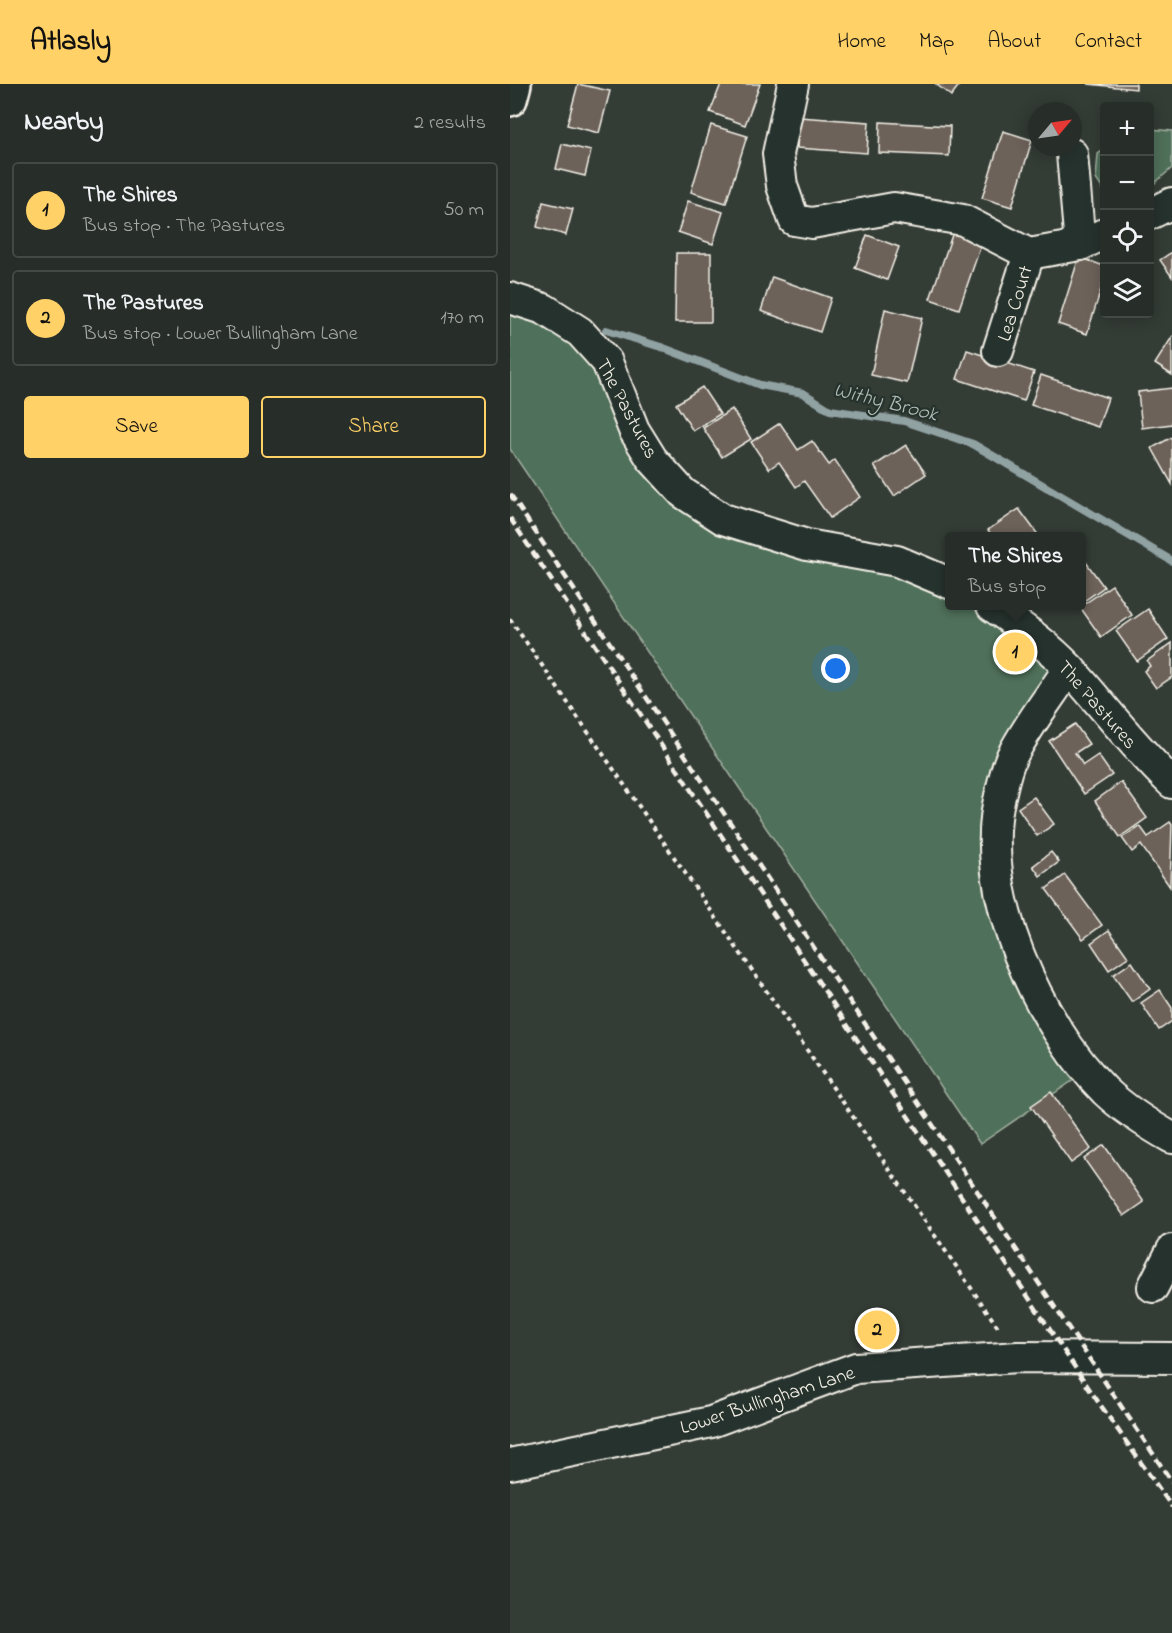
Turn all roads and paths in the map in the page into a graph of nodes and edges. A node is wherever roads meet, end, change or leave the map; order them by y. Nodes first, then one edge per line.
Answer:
1 (513, 84) edge
2 (794, 84) edge
3 (510, 99) edge
4 (1072, 156) edge
5 (1172, 202) edge
6 (1154, 211) edge
7 (1092, 239) edge
8 (1029, 254) junction
9 (510, 298) edge
10 (998, 351) dead end
11 (945, 581) edge
12 (998, 610) edge
13 (510, 619) edge
14 (1069, 668) junction
15 (1172, 783) edge
16 (1172, 1138) edge
17 (1172, 1250) edge
18 (1153, 1287) dead end
19 (1018, 1357) junction
20 (1172, 1358) edge
21 (510, 1464) edge

1 - 3 street
2 - 8 street
4 - 7 street
5 - 6 street
7 - 8 street
8 - 10 street, Lea Court
9 - 11 street, The Pastures
12 - 14 street, The Pastures
13 - 19 path
14 - 15 street, The Pastures
14 - 16 street
17 - 18 street
19 - 20 street, Lower Bullingham Lane
19 - 21 street, Lower Bullingham Lane

